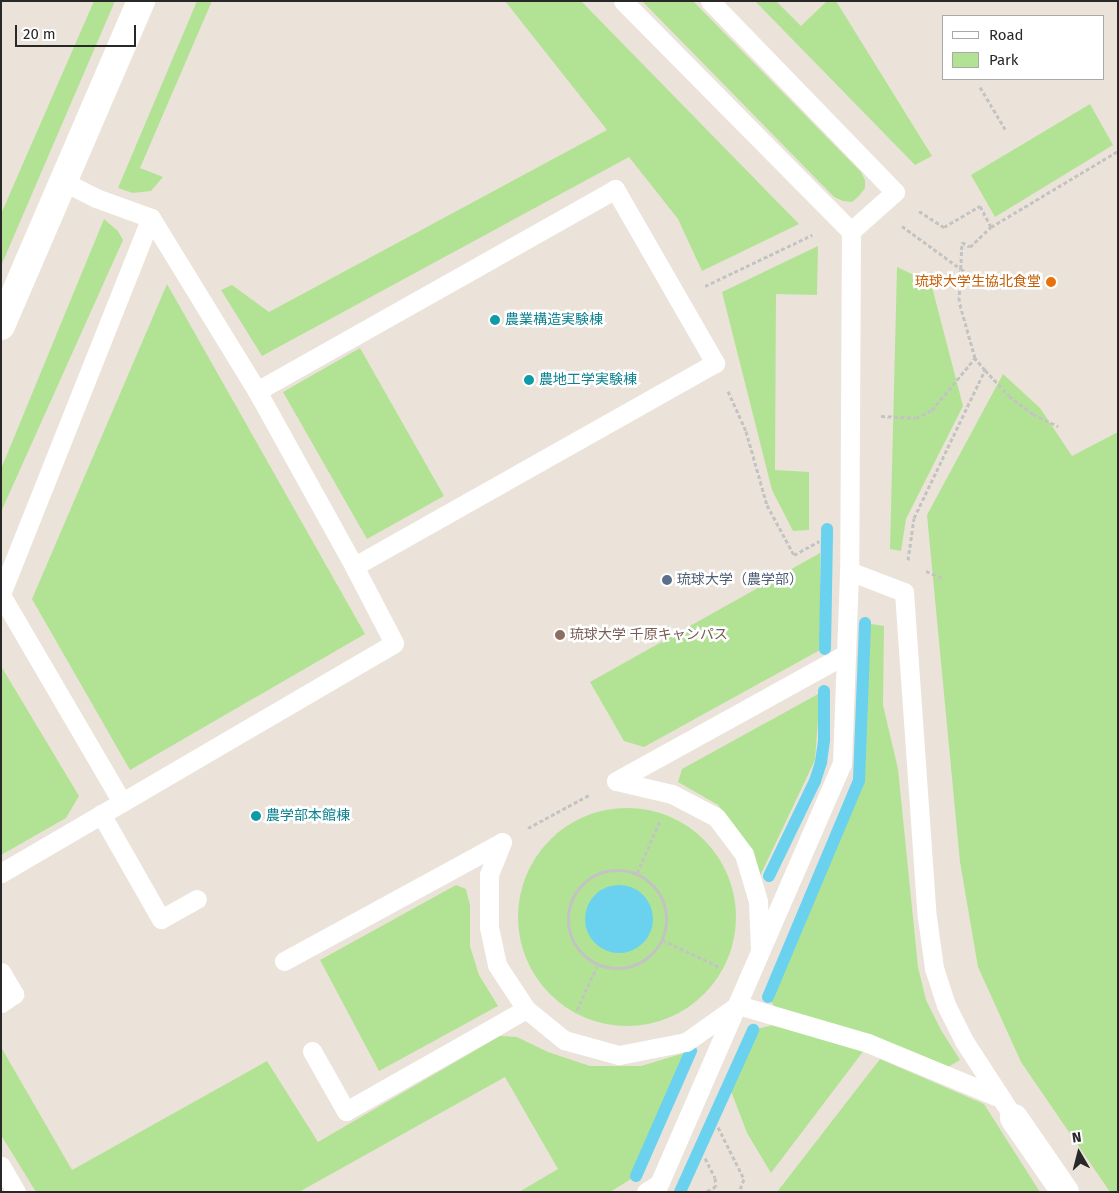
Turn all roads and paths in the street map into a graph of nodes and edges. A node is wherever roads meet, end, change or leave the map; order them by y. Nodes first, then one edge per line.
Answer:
1 (141, 1) edge
2 (623, 1) edge
3 (710, 1) edge
4 (980, 87) dead end
5 (1005, 129) dead end
6 (1118, 151) edge
7 (63, 181) junction
8 (896, 192) junction
9 (878, 208) junction
10 (151, 218) junction
11 (991, 227) junction
12 (819, 231) dead end
13 (851, 232) junction
14 (961, 269) junction
15 (984, 282) dead end
16 (678, 298) junction
17 (1, 326) edge
18 (975, 358) junction
19 (715, 363) junction
20 (985, 370) junction
21 (257, 391) junction
22 (916, 418) dead end
23 (1058, 426) dead end
24 (850, 523) junction
25 (354, 566) junction
26 (849, 572) junction
27 (904, 592) junction
28 (1, 594) edge
29 (846, 654) junction
30 (616, 781) junction
31 (672, 794) junction
32 (122, 802) junction
33 (101, 814) junction
34 (502, 842) junction
35 (1, 873) edge
36 (637, 873) junction
37 (197, 899) dead end
38 (662, 940) junction
39 (760, 953) junction
40 (284, 961) dead end
41 (597, 966) junction
42 (1, 972) edge
43 (749, 980) junction
44 (1, 1002) edge
45 (738, 1005) junction
46 (526, 1010) junction
47 (564, 1040) junction
48 (312, 1051) dead end
49 (700, 1092) junction
50 (1007, 1108) junction
51 (1, 1166) edge
52 (16, 1192) edge
53 (646, 1192) edge
54 (740, 1192) edge
55 (1065, 1192) edge

1 - 7 street
2 - 13 lane
3 - 8 lane
4 - 5 path
6 - 11 path
7 - 10 lane
7 - 17 street
8 - 9 lane
8 - 11 path
9 - 13 lane
9 - 14 path
10 - 21 lane
10 - 28 lane
11 - 14 path
12 - 16 path
13 - 24 lane
14 - 15 path
14 - 18 path
16 - 19 lane
16 - 21 lane
18 - 20 path
18 - 22 path
19 - 24 path
19 - 25 lane
20 - 23 path
20 - 27 path
21 - 25 lane
24 - 26 lane
25 - 32 lane
26 - 27 lane
26 - 29 lane
27 - 50 lane
28 - 32 lane
29 - 30 lane
29 - 39 lane
30 - 31 lane
30 - 34 path
31 - 36 path
31 - 39 lane
32 - 33 lane
33 - 35 lane
33 - 37 lane
34 - 40 lane
34 - 46 lane
36 - 38 path
36 - 41 path
38 - 41 path
38 - 43 path
39 - 43 lane
41 - 47 path
42 - 44 lane
43 - 45 lane
45 - 47 lane
45 - 49 lane
45 - 50 lane
46 - 47 lane
46 - 48 lane
49 - 53 lane
49 - 54 path
50 - 55 street
51 - 52 lane

